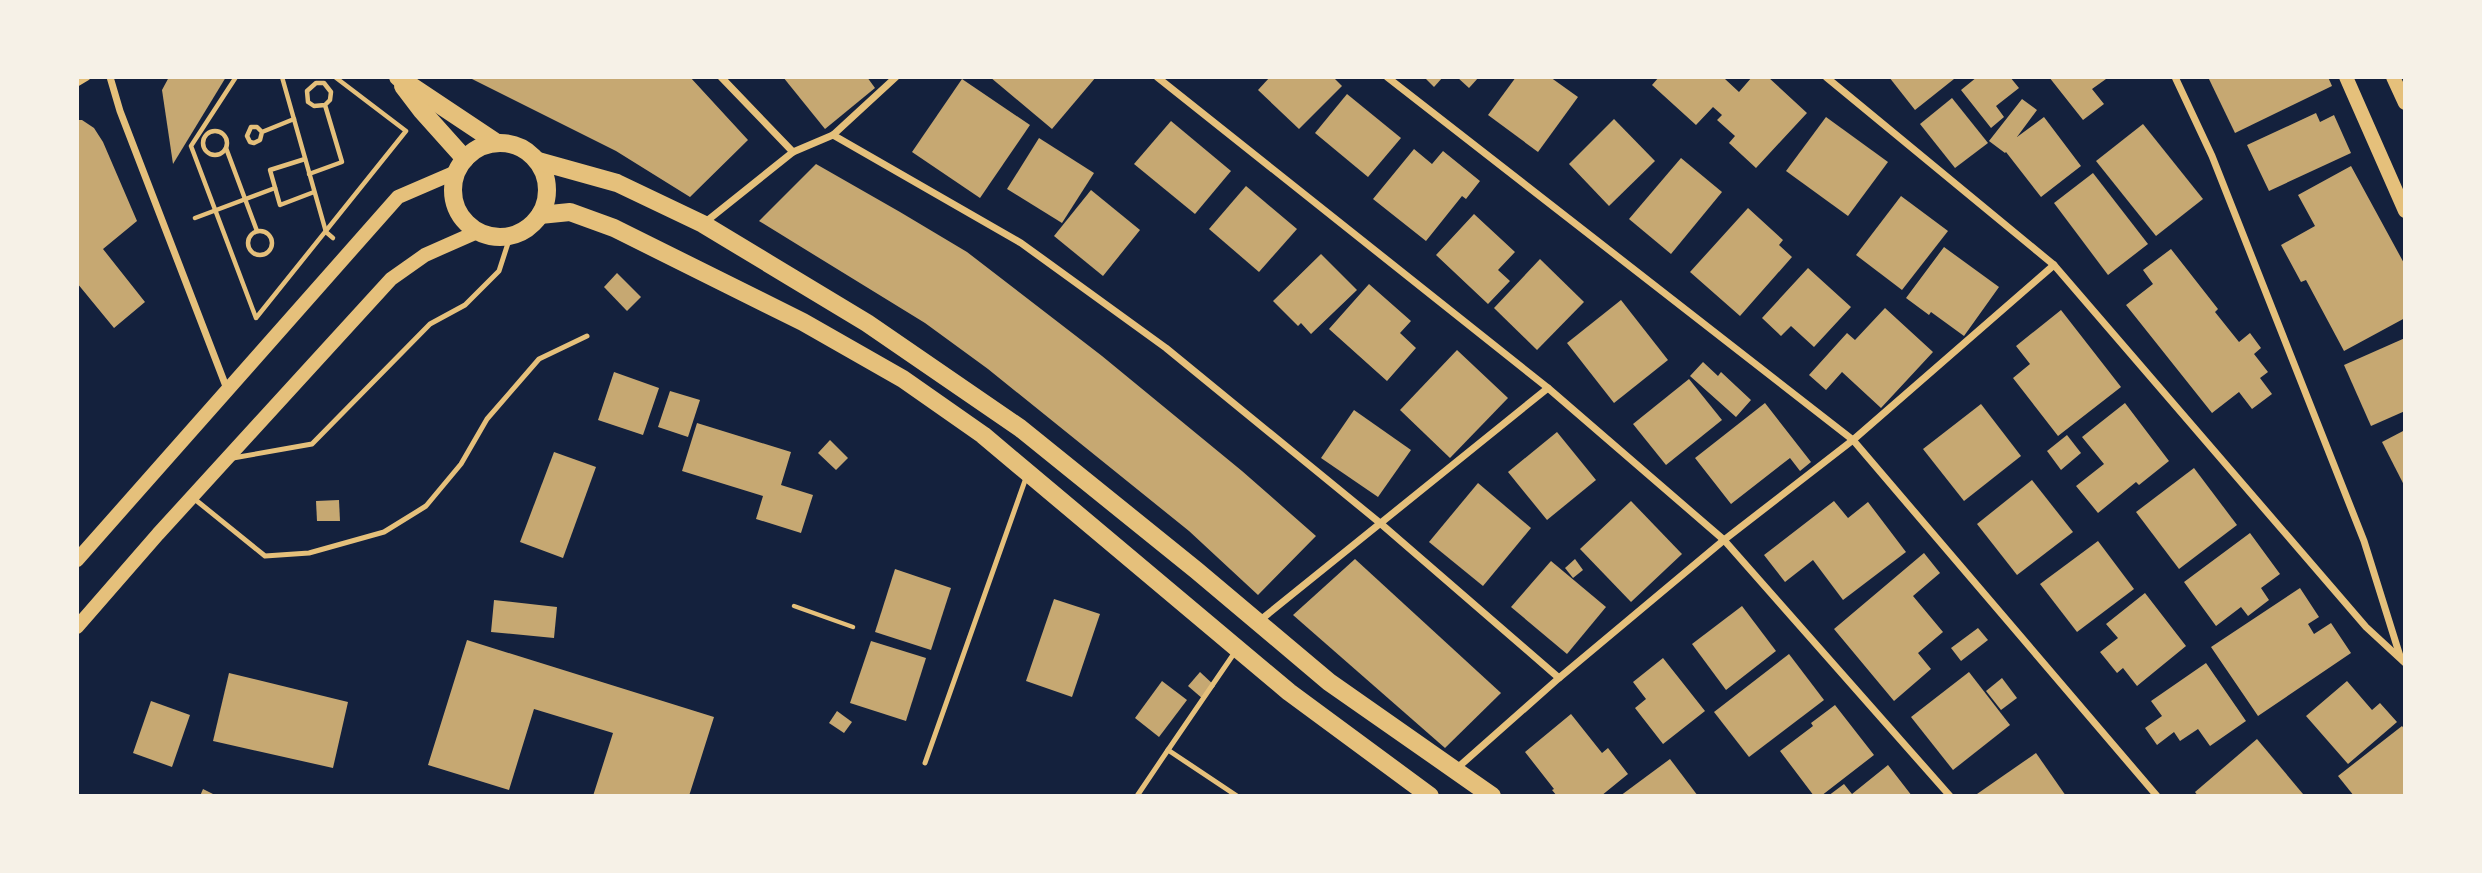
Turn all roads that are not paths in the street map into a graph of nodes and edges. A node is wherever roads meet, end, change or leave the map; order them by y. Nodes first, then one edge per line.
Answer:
1 (87, 77) edge
2 (110, 77) edge
3 (398, 77) edge
4 (722, 77) edge
5 (896, 77) edge
6 (1157, 77) edge
7 (1387, 77) edge
8 (1825, 77) edge
9 (2175, 77) edge
10 (2346, 77) edge
11 (2393, 77) edge
12 (77, 83) edge
13 (2405, 103) edge
14 (833, 135) junction
15 (497, 143) junction
16 (793, 152) junction
17 (538, 161) junction
18 (460, 165) junction
19 (2405, 211) edge
20 (540, 215) junction
21 (703, 224) junction
22 (477, 232) junction
23 (510, 237) junction
24 (2053, 265) junction
25 (587, 336) dead end
26 (1549, 388) junction
27 (227, 389) junction
28 (1853, 440) junction
29 (226, 459) junction
30 (1028, 472) junction
31 (192, 497) junction
32 (1381, 523) junction
33 (1724, 540) junction
34 (77, 560) edge
35 (1258, 622) junction
36 (77, 627) edge
37 (1237, 648) junction
38 (2402, 659) edge
39 (1559, 678) junction
40 (1168, 750) junction
41 (925, 763) dead end
42 (1454, 770) junction
43 (1137, 796) edge
44 (1237, 796) edge
45 (1430, 796) edge
46 (1492, 796) edge
47 (1950, 796) edge
48 (2157, 796) edge

1 - 12 street
2 - 27 street
3 - 15 main road
3 - 18 main road
4 - 16 street
5 - 14 street
6 - 26 street
7 - 28 street
8 - 24 street
9 - 38 street
10 - 19 main road
11 - 13 main road
14 - 16 street
14 - 32 street
15 - 17 main road
15 - 18 main road
16 - 21 street
17 - 20 main road
17 - 21 main road
18 - 22 main road
18 - 27 main road
20 - 23 main road
20 - 30 main road
21 - 35 main road
22 - 23 main road
22 - 29 main road
23 - 29 lane
24 - 28 street
24 - 38 street
25 - 31 lane
26 - 32 street
26 - 33 street
27 - 34 main road
28 - 33 street
28 - 48 street
29 - 31 main road
30 - 37 main road
30 - 41 lane
31 - 36 main road
32 - 35 street
32 - 39 street
33 - 39 street
33 - 47 street
35 - 42 main road
37 - 40 lane
37 - 45 main road
39 - 42 street
40 - 43 lane
40 - 44 lane
42 - 46 main road

